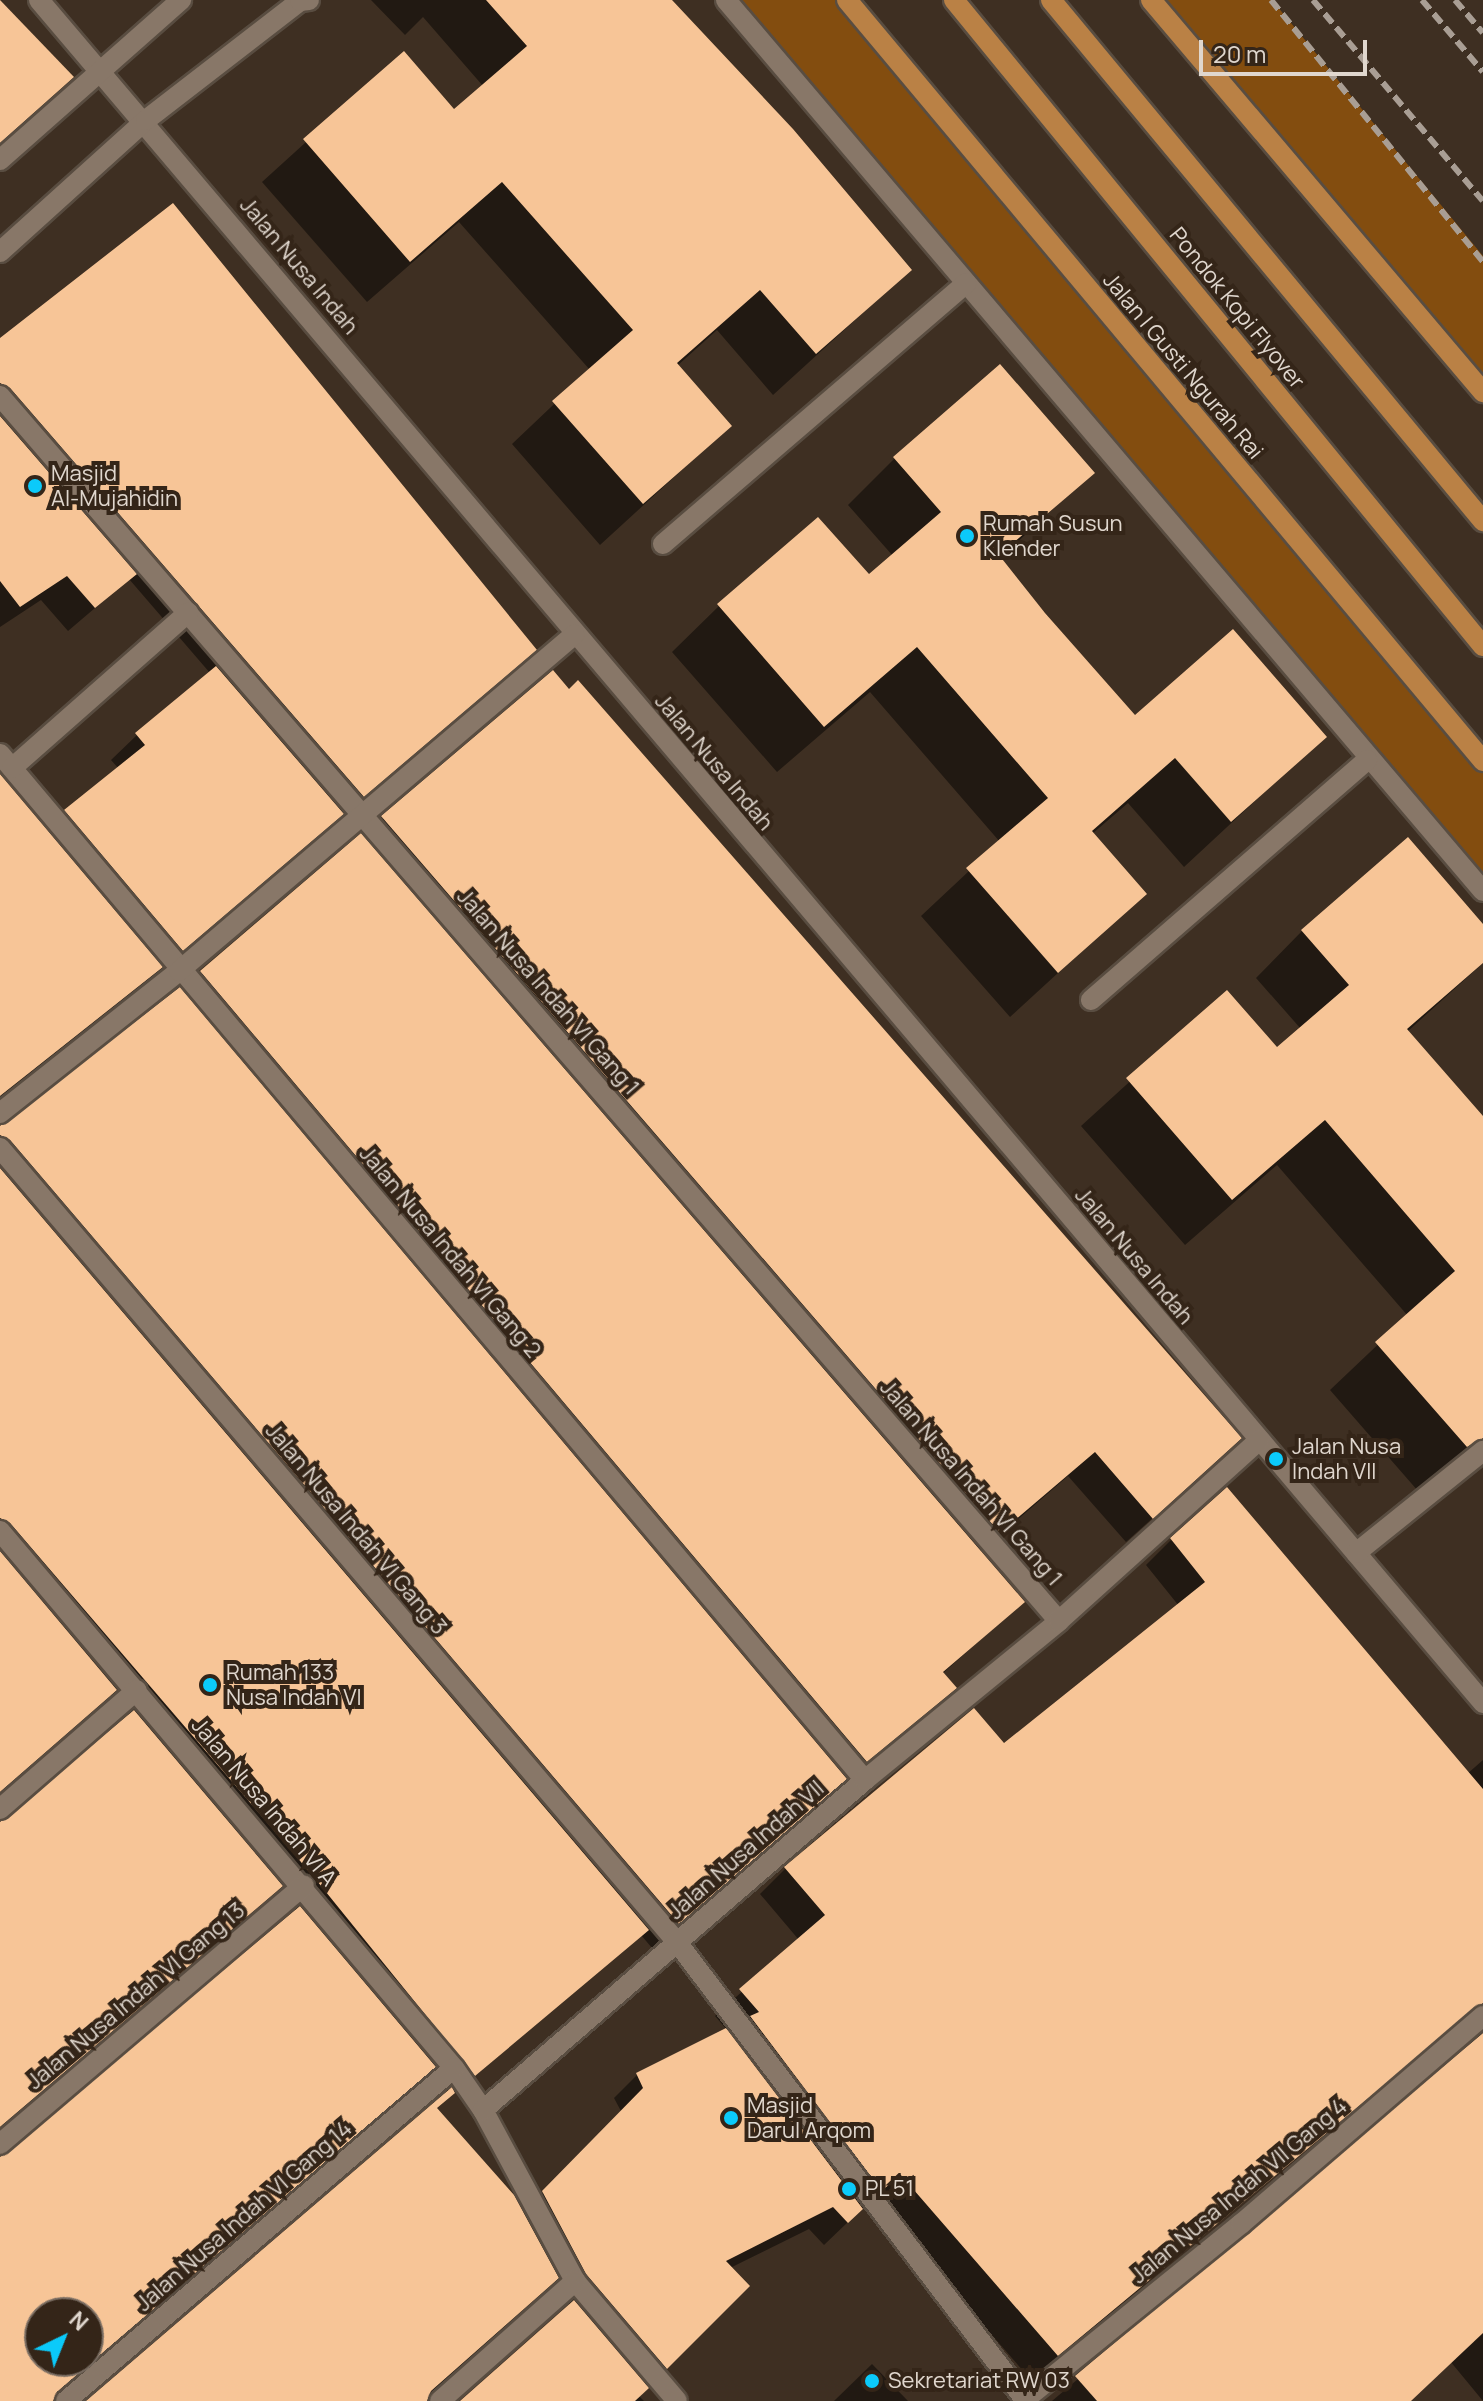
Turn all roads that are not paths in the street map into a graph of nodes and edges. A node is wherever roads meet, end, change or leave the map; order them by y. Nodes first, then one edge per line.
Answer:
1 (39, 0) edge
2 (181, 0) edge
3 (309, 0) edge
4 (726, 0) edge
5 (847, 0) edge
6 (954, 0) edge
7 (1051, 0) edge
8 (1151, 0) edge
9 (104, 74) junction
10 (141, 115) junction
11 (0, 160) edge
12 (0, 252) edge
13 (966, 283) junction
14 (1483, 392) edge
15 (0, 396) edge
16 (1483, 521) edge
17 (663, 544) dead end
18 (188, 613) junction
19 (574, 635) junction
20 (1483, 646) edge
21 (1367, 760) junction
22 (6, 761) edge
23 (1483, 761) edge
24 (361, 812) junction
25 (1483, 891) edge
26 (179, 971) junction
27 (1091, 1000) dead end
28 (0, 1113) edge
29 (0, 1148) edge
30 (1259, 1440) junction
31 (1483, 1451) edge
32 (0, 1531) edge
33 (1356, 1553) junction
34 (1059, 1621) junction
35 (137, 1690) junction
36 (1483, 1703) edge
37 (865, 1780) junction
38 (0, 1809) edge
39 (304, 1885) junction
40 (676, 1941) junction
41 (1483, 2016) edge
42 (454, 2068) junction
43 (483, 2110) junction
44 (0, 2144) edge
45 (575, 2281) junction
46 (66, 2401) edge
47 (440, 2401) edge
48 (677, 2401) edge
49 (1025, 2401) edge

1 - 9 street, Jalan Nusa Indah
2 - 9 street
3 - 10 street
4 - 13 street
5 - 23 main road, Jalan I Gusti Ngurah Rai
6 - 20 main road, Pondok Kopi Flyover
7 - 16 main road
8 - 14 main road
9 - 10 street, Jalan Nusa Indah
9 - 11 street
10 - 12 street
10 - 19 street, Jalan Nusa Indah
13 - 17 street
13 - 21 street
15 - 18 street, Jalan Nusa Indah VI Gang 1
18 - 22 street
18 - 24 street, Jalan Nusa Indah VI Gang 1
19 - 24 street
19 - 30 street, Jalan Nusa Indah
21 - 25 street
21 - 27 street
22 - 26 street, Jalan Nusa Indah VI Gang 2
24 - 26 street
24 - 34 street, Jalan Nusa Indah VI Gang 1
26 - 28 street
26 - 37 street, Jalan Nusa Indah VI Gang 2
29 - 40 street, Jalan Nusa Indah VI Gang 3
30 - 33 street, Jalan Nusa Indah
30 - 34 street, Jalan Nusa Indah VII
31 - 33 street
32 - 35 street, Jalan Nusa Indah VI A
33 - 36 street, Jalan Nusa Indah
34 - 37 street, Jalan Nusa Indah VII
35 - 38 street
35 - 39 street, Jalan Nusa Indah VI A
37 - 40 street, Jalan Nusa Indah VII
39 - 42 street, Jalan Nusa Indah VI A
39 - 44 street, Jalan Nusa Indah VI Gang 13
40 - 43 street, Jalan Nusa Indah VII
40 - 49 street, Jalan Nusa Indah VI Gang 3
41 - 49 street, Jalan Nusa Indah VII Gang 4
42 - 43 street, Jalan Nusa Indah VI A
42 - 46 street, Jalan Nusa Indah VI Gang 14
43 - 45 street, Jalan Nusa Indah VI A
45 - 47 street
45 - 48 street, Jalan Nusa Indah VI A

